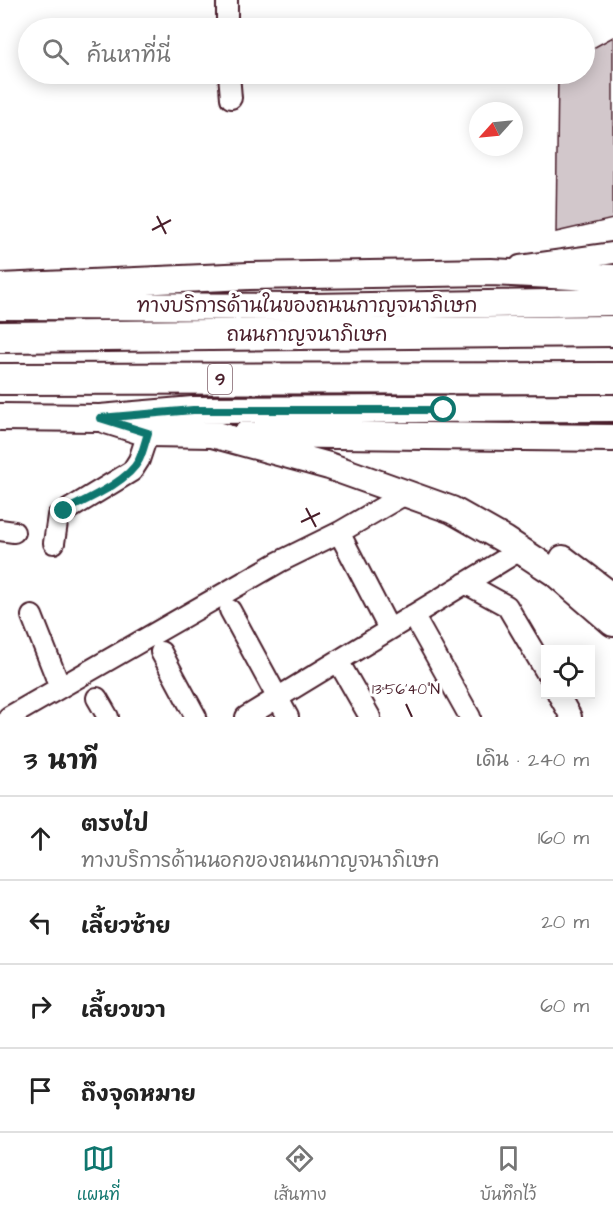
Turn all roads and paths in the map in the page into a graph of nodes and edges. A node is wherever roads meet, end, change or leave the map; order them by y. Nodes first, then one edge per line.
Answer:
1 (227, 0) edge
2 (227, 18) edge
3 (230, 84) edge
4 (231, 98) dead end
5 (613, 253) edge
6 (491, 272) junction
7 (605, 275) edge
8 (0, 286) edge
9 (613, 302) edge
10 (0, 306) edge
11 (613, 331) edge
12 (0, 337) edge
13 (0, 378) edge
14 (613, 378) edge
15 (613, 408) edge
16 (0, 417) edge
17 (100, 418) junction
18 (148, 433) junction
19 (212, 434) junction
20 (613, 438) edge
21 (407, 493) junction
22 (452, 510) junction
23 (343, 540) dead end
24 (54, 543) dead end
25 (519, 550) junction
26 (465, 583) junction
27 (613, 597) edge
28 (230, 610) dead end
29 (413, 615) junction
30 (32, 616) dead end
31 (613, 623) edge
32 (389, 629) junction
33 (161, 652) dead end
34 (338, 661) junction
35 (541, 664) edge
36 (60, 687) junction
37 (97, 698) dead end
38 (278, 698) junction
39 (561, 699) edge
40 (9, 717) edge
41 (108, 717) edge
42 (196, 717) edge
43 (246, 717) edge
44 (288, 717) edge
45 (370, 717) edge
46 (470, 717) edge
47 (571, 717) edge

1 - 2 street
3 - 4 street
5 - 6 street
6 - 7 main road
6 - 8 main road
9 - 10 main road, ทางบริการด้านในของถนนกาญจนาภิเษก
11 - 12 highway, ถนนกาญจนาภิเษก / 9
13 - 14 highway, 9
15 - 17 main road
16 - 17 main road
17 - 18 main road
18 - 19 main road
18 - 24 street
19 - 20 main road
19 - 21 main road
21 - 22 main road
21 - 36 street
22 - 25 main road
22 - 27 main road
23 - 32 street
25 - 26 street
25 - 31 main road
26 - 29 street
26 - 35 street
28 - 38 street
29 - 32 street
29 - 46 street
30 - 36 street
32 - 34 street
33 - 42 street
34 - 38 street
34 - 45 street
36 - 40 street
37 - 41 street
38 - 43 street
38 - 44 street
39 - 47 street

